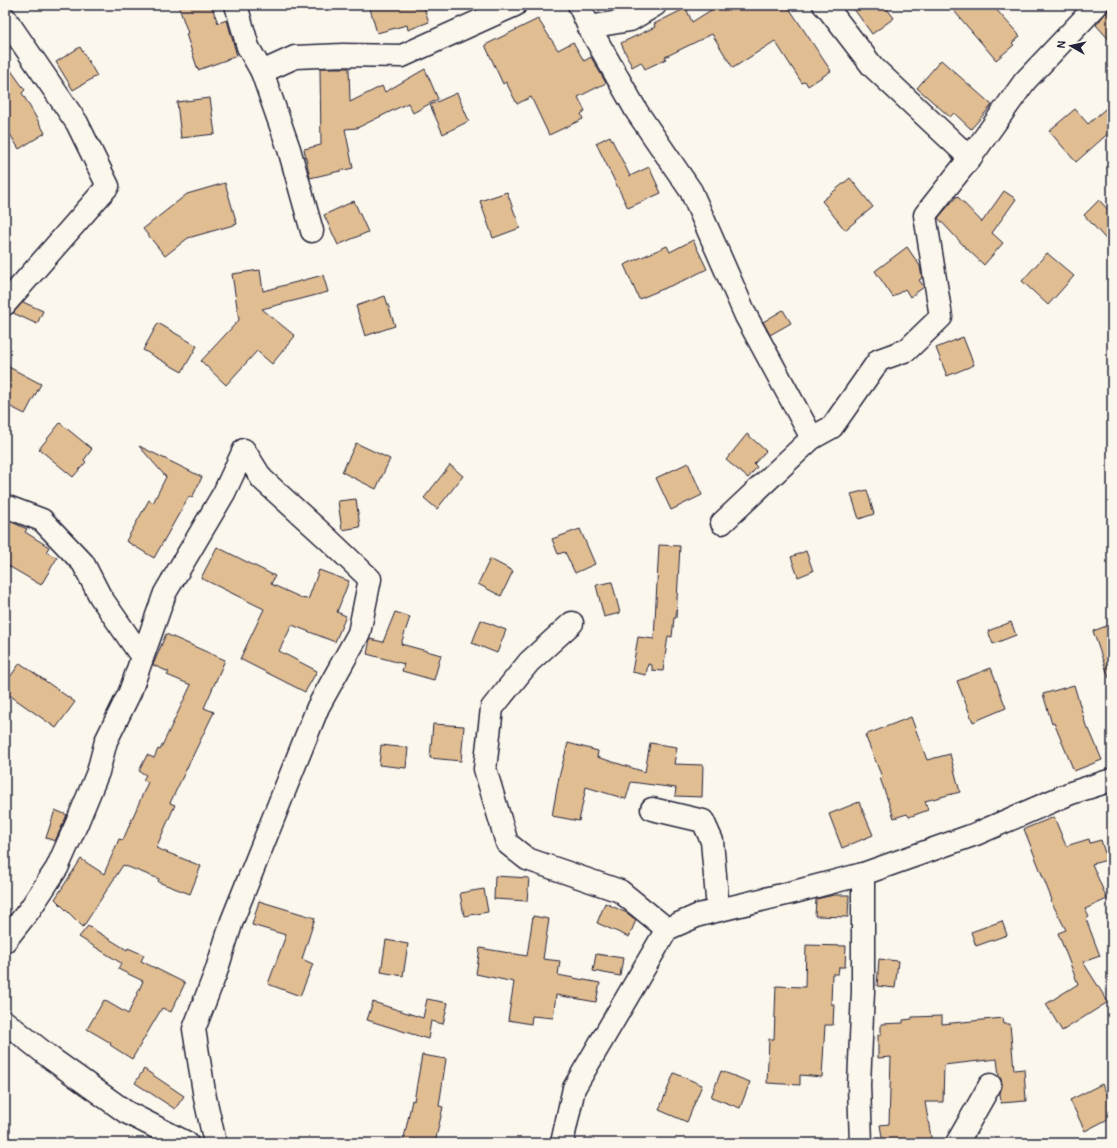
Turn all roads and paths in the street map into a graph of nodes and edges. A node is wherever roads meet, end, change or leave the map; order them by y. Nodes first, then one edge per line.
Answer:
1 (236, 5) edge
2 (514, 5) edge
3 (579, 5) edge
4 (655, 5) edge
5 (824, 5) edge
6 (1097, 5) edge
7 (5, 18) edge
8 (589, 27) junction
9 (262, 72) junction
10 (970, 158) junction
11 (312, 231) dead end
12 (5, 304) edge
13 (812, 438) junction
14 (5, 506) edge
15 (722, 523) dead end
16 (572, 622) dead end
17 (142, 657) junction
18 (1112, 780) edge
19 (652, 809) dead end
20 (863, 874) junction
21 (718, 910) junction
22 (667, 929) junction
23 (5, 941) edge
24 (6, 1026) edge
25 (990, 1085) dead end
26 (187, 1143) edge
27 (215, 1143) edge
28 (562, 1143) edge
29 (861, 1143) edge
30 (956, 1143) edge

1 - 9 street
2 - 9 street
3 - 8 street
4 - 8 street
5 - 10 street
6 - 10 street
7 - 12 street
8 - 13 street
9 - 11 street
10 - 13 street
13 - 15 street
14 - 17 street
16 - 22 street
17 - 23 street
17 - 27 street
18 - 20 street
19 - 21 street
20 - 21 street
20 - 29 street
21 - 22 street
22 - 28 street
24 - 26 street
25 - 30 street

